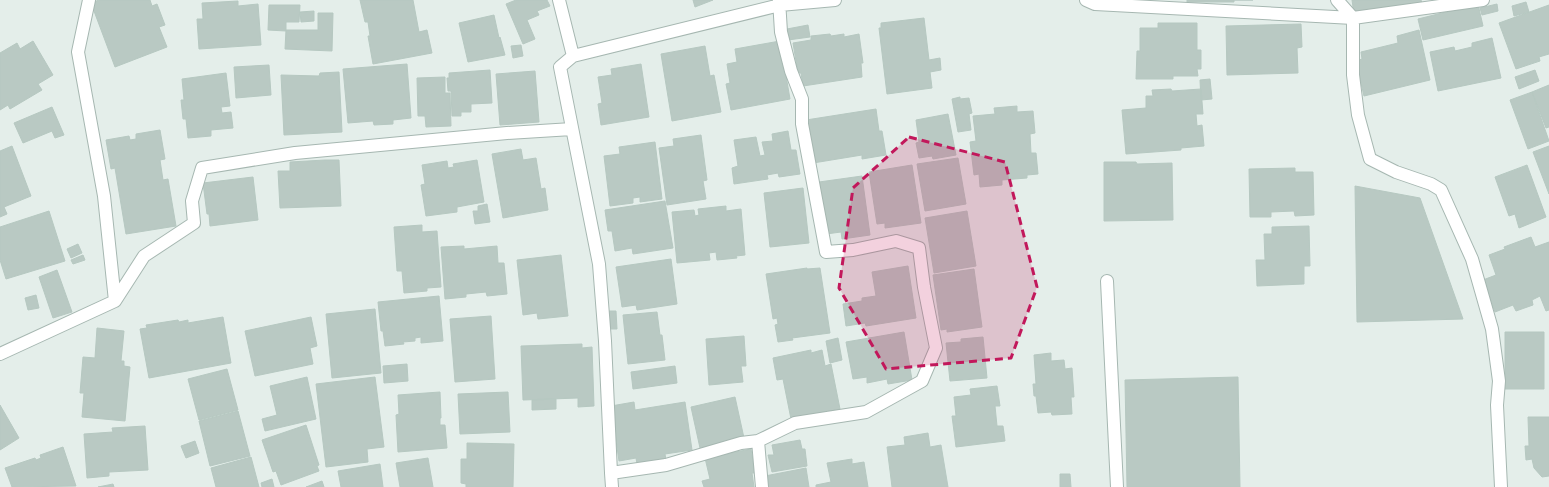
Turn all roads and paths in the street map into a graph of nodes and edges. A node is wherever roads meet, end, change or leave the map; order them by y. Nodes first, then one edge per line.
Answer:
1 (89, 0) edge
2 (559, 0) edge
3 (835, 0) edge
4 (1086, 0) edge
5 (1336, 0) edge
6 (1483, 0) edge
7 (779, 2) edge
8 (1353, 18) junction
9 (572, 56) junction
10 (572, 129) junction
11 (1107, 281) dead end
12 (115, 301) junction
13 (0, 354) edge
14 (758, 441) junction
15 (611, 473) junction
16 (612, 487) edge
17 (762, 487) edge
18 (1117, 487) edge
19 (1500, 487) edge

1 - 12 street
2 - 9 street
3 - 7 street
4 - 8 street
5 - 8 street
6 - 8 street
7 - 9 street
7 - 14 street
8 - 19 street
9 - 10 street
10 - 12 street
10 - 15 street
11 - 18 street
12 - 13 street
14 - 15 street
14 - 17 street
15 - 16 street

